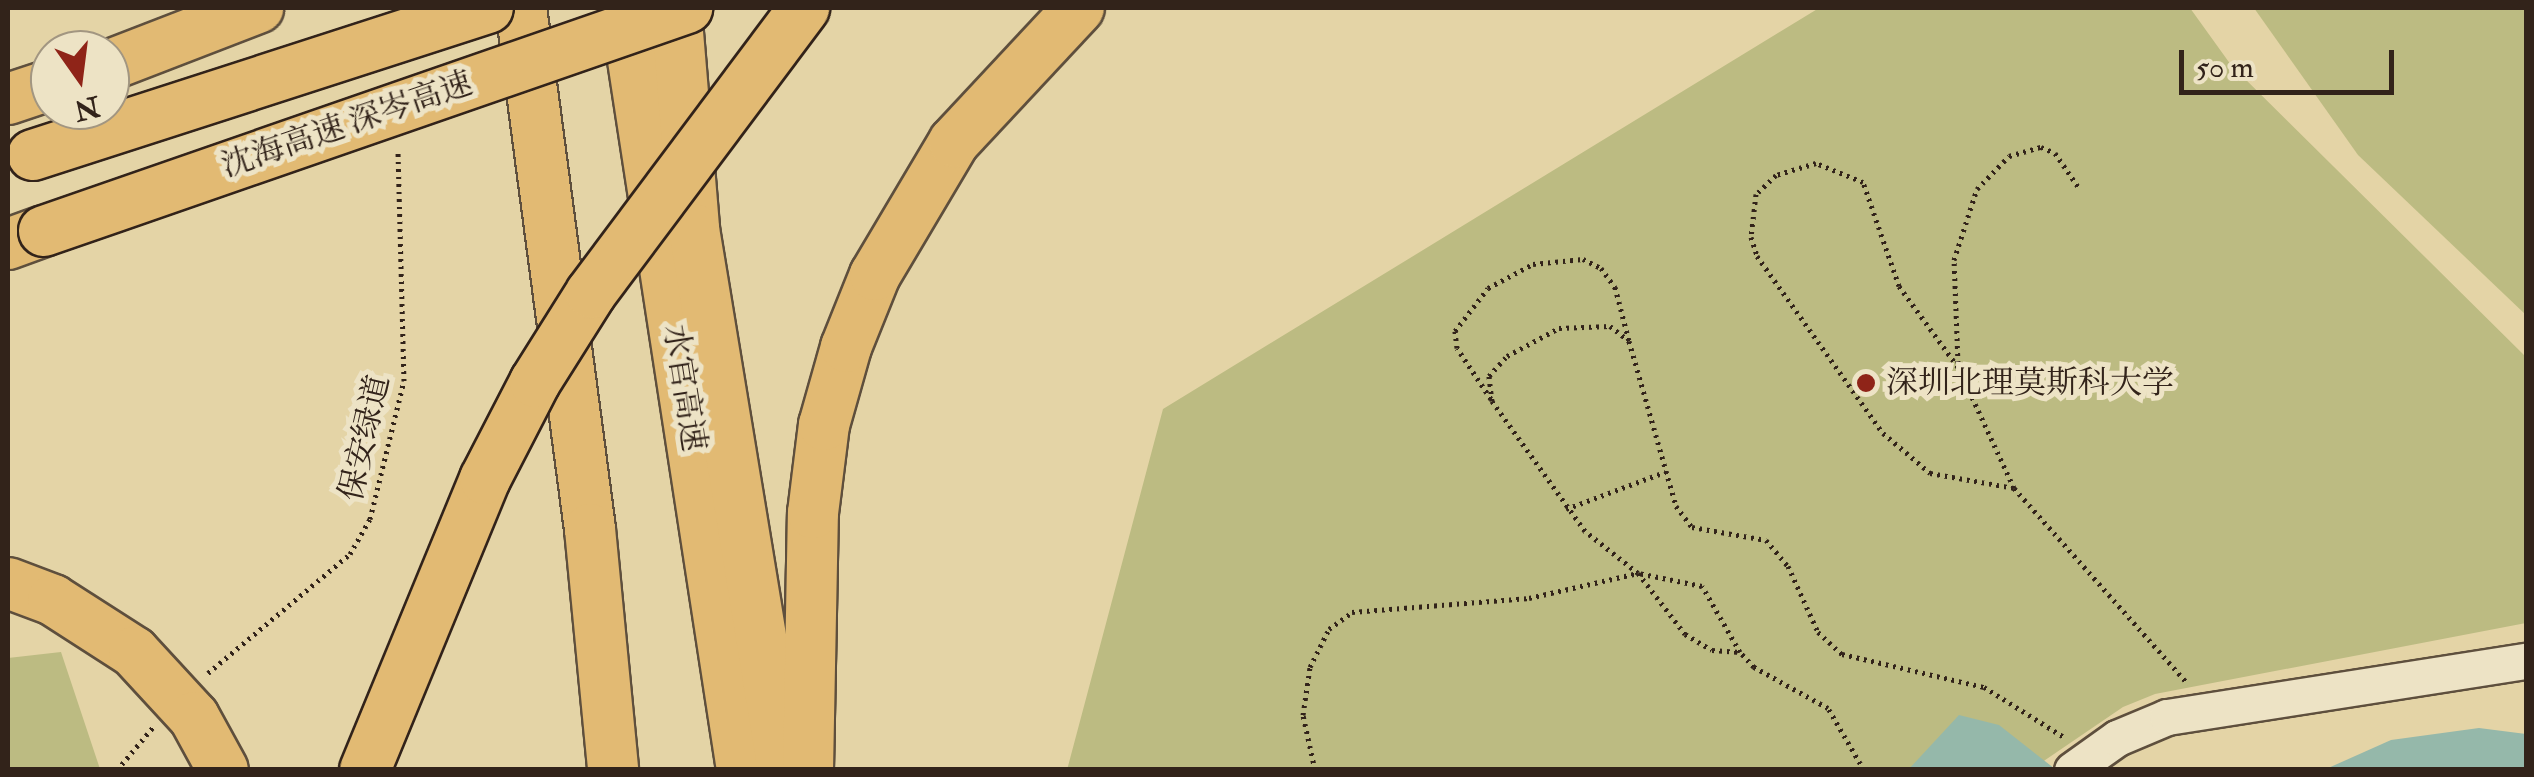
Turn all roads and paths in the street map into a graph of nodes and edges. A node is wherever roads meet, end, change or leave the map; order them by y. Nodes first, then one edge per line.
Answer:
1 (258, 8) edge
2 (488, 8) edge
3 (522, 8) edge
4 (625, 8) edge
5 (676, 8) edge
6 (687, 8) edge
7 (804, 8) edge
8 (1079, 8) edge
9 (130, 57) edge
10 (398, 145) dead end
11 (20, 159) edge
12 (2079, 188) dead end
13 (26, 237) edge
14 (1629, 340) junction
15 (1958, 367) junction
16 (1492, 401) junction
17 (1662, 473) junction
18 (2014, 488) junction
19 (1566, 509) junction
20 (1638, 574) junction
21 (8, 583) edge
22 (1740, 652) junction
23 (2526, 661) edge
24 (196, 682) dead end
25 (2199, 709) junction
26 (160, 720) dead end
27 (2082, 762) edge
28 (116, 770) edge
29 (223, 770) edge
30 (365, 770) edge
31 (613, 770) edge
32 (742, 770) edge
33 (783, 770) edge
34 (808, 770) edge
35 (1315, 770) edge
36 (1864, 770) edge

1 - 9 highway
2 - 11 highway, 沈海高速 深岑高速, bridge
3 - 31 highway
4 - 32 highway, 水官高速
5 - 33 highway
6 - 13 highway, 沈海高速 深岑高速, bridge
7 - 30 highway, bridge
8 - 34 highway
10 - 24 path, 保安绿道
12 - 15 path
14 - 16 path
14 - 16 path
14 - 17 path
15 - 18 path
15 - 18 path
16 - 19 path
17 - 19 path
17 - 27 path
18 - 25 path
19 - 20 path
20 - 22 path
20 - 22 path
20 - 35 path
21 - 29 highway
22 - 36 path
23 - 25 street
25 - 27 street
26 - 28 path

